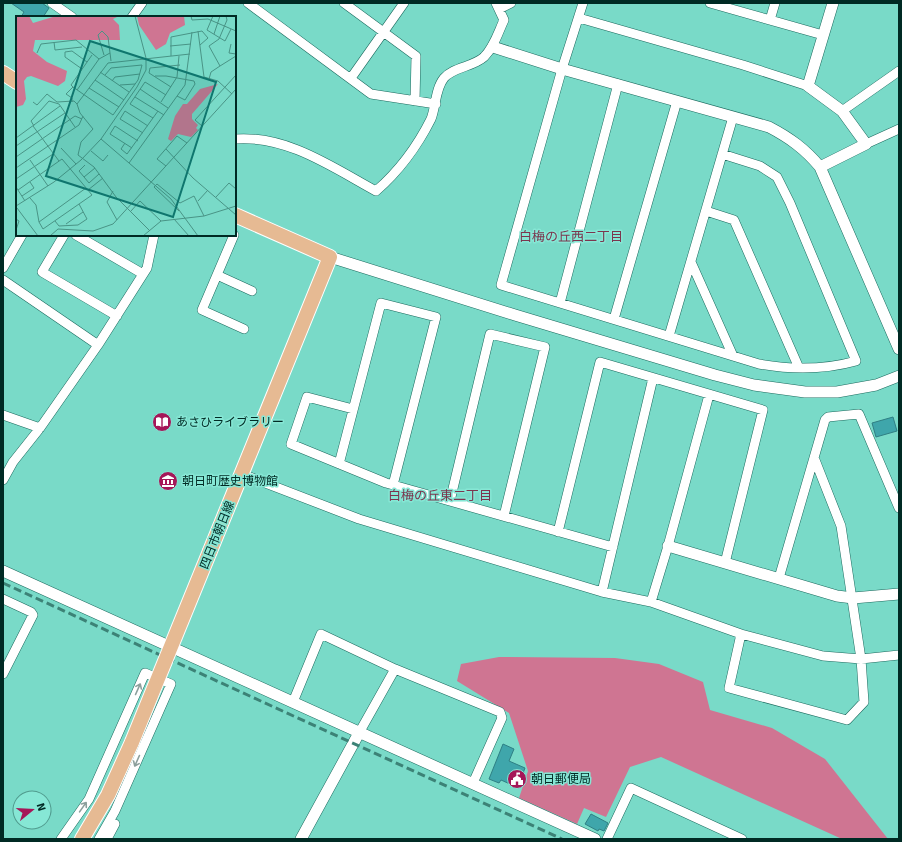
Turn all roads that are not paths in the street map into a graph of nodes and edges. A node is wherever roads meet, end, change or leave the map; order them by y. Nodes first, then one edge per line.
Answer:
1 (52, 3) edge
2 (142, 3) edge
3 (248, 3) edge
4 (344, 3) edge
5 (404, 3) edge
6 (512, 3) edge
7 (583, 3) edge
8 (775, 3) edge
9 (833, 3) edge
10 (715, 4) edge
11 (497, 6) edge
12 (71, 16) edge
13 (133, 16) edge
14 (579, 18) junction
15 (770, 20) junction
16 (384, 31) junction
17 (823, 35) junction
18 (493, 47) junction
19 (562, 69) junction
20 (899, 71) edge
21 (3, 73) edge
22 (351, 78) junction
23 (16, 81) edge
24 (618, 84) junction
25 (808, 86) junction
26 (415, 101) junction
27 (677, 101) junction
28 (436, 104) junction
29 (842, 111) junction
30 (733, 117) junction
31 (899, 129) edge
32 (236, 139) edge
33 (866, 144) junction
34 (722, 154) junction
35 (820, 167) junction
36 (706, 211) junction
37 (238, 217) edge
38 (21, 236) edge
39 (63, 236) edge
40 (78, 236) edge
41 (154, 236) edge
42 (234, 236) edge
43 (330, 256) junction
44 (691, 262) junction
45 (4, 263) edge
46 (143, 274) junction
47 (217, 275) junction
48 (3, 280) edge
49 (252, 291) dead end
50 (560, 303) junction
51 (116, 316) junction
52 (614, 320) junction
53 (244, 329) dead end
54 (669, 336) junction
55 (98, 345) junction
56 (899, 349) edge
57 (733, 356) junction
58 (799, 368) junction
59 (899, 376) edge
60 (653, 378) junction
61 (709, 395) junction
62 (353, 409) junction
63 (3, 415) edge
64 (40, 428) junction
65 (815, 460) junction
66 (339, 464) junction
67 (242, 474) junction
68 (3, 480) edge
69 (393, 485) junction
70 (450, 501) junction
71 (899, 508) edge
72 (504, 516) junction
73 (558, 532) junction
74 (668, 546) junction
75 (613, 547) junction
76 (725, 563) junction
77 (3, 571) edge
78 (779, 578) junction
79 (602, 592) junction
80 (899, 594) edge
81 (3, 598) edge
82 (853, 598) junction
83 (651, 602) junction
84 (742, 634) junction
85 (899, 655) edge
86 (861, 659) junction
87 (395, 668) junction
88 (3, 674) edge
89 (293, 702) junction
90 (360, 733) junction
91 (473, 783) junction
92 (115, 811) junction
93 (61, 839) edge
94 (82, 839) edge
95 (99, 839) edge
96 (107, 839) edge
97 (301, 839) edge
98 (595, 839) edge
99 (608, 839) edge
100 (742, 839) edge

1 - 12 street
2 - 13 street
3 - 22 street
4 - 16 street
5 - 16 street
6 - 11 street
7 - 14 street
8 - 15 street
9 - 17 street
10 - 15 street
11 - 18 street
14 - 19 street
14 - 25 street
15 - 17 street
16 - 22 street
16 - 26 street
17 - 25 street
18 - 19 street
18 - 28 street
19 - 24 street
19 - 50 street
20 - 29 street
21 - 23 main road
22 - 26 street
24 - 27 street
24 - 50 street
25 - 29 street
26 - 28 street
27 - 30 street
27 - 52 street
28 - 32 street
29 - 33 street
30 - 34 street
30 - 35 street
31 - 33 street
33 - 35 street
34 - 36 street
34 - 58 street
35 - 56 street
36 - 44 street
36 - 58 street
37 - 43 main road
38 - 45 street
39 - 51 street
40 - 46 street
41 - 46 street
42 - 47 street
43 - 59 street
43 - 67 main road, 四日市朝日線
44 - 54 street
44 - 57 street
46 - 51 street
47 - 49 street
47 - 53 street
48 - 55 street
50 - 52 street
51 - 55 street
52 - 54 street
54 - 57 street
55 - 64 street
57 - 58 street
60 - 61 street
60 - 73 street
60 - 75 street
61 - 74 street
61 - 76 street
62 - 66 street
62 - 66 street
62 - 69 street
63 - 64 street
64 - 68 street
65 - 71 street
65 - 78 street
65 - 82 street
66 - 69 street
67 - 79 street
67 - 94 main road, 四日市朝日線, bridge
69 - 70 street
70 - 72 street
70 - 72 street
72 - 73 street
73 - 75 street
74 - 76 street
74 - 83 street
75 - 79 street
76 - 78 street
77 - 89 street
78 - 82 street
79 - 83 street
80 - 82 street
81 - 88 street
82 - 86 street
83 - 84 street
84 - 86 street
84 - 86 street
85 - 86 street
87 - 89 street
87 - 90 street
87 - 91 street
89 - 90 street
90 - 91 street
90 - 97 street
91 - 98 street
93 -> 92 street
92 - 95 street
92 - 96 street
99 - 100 street

